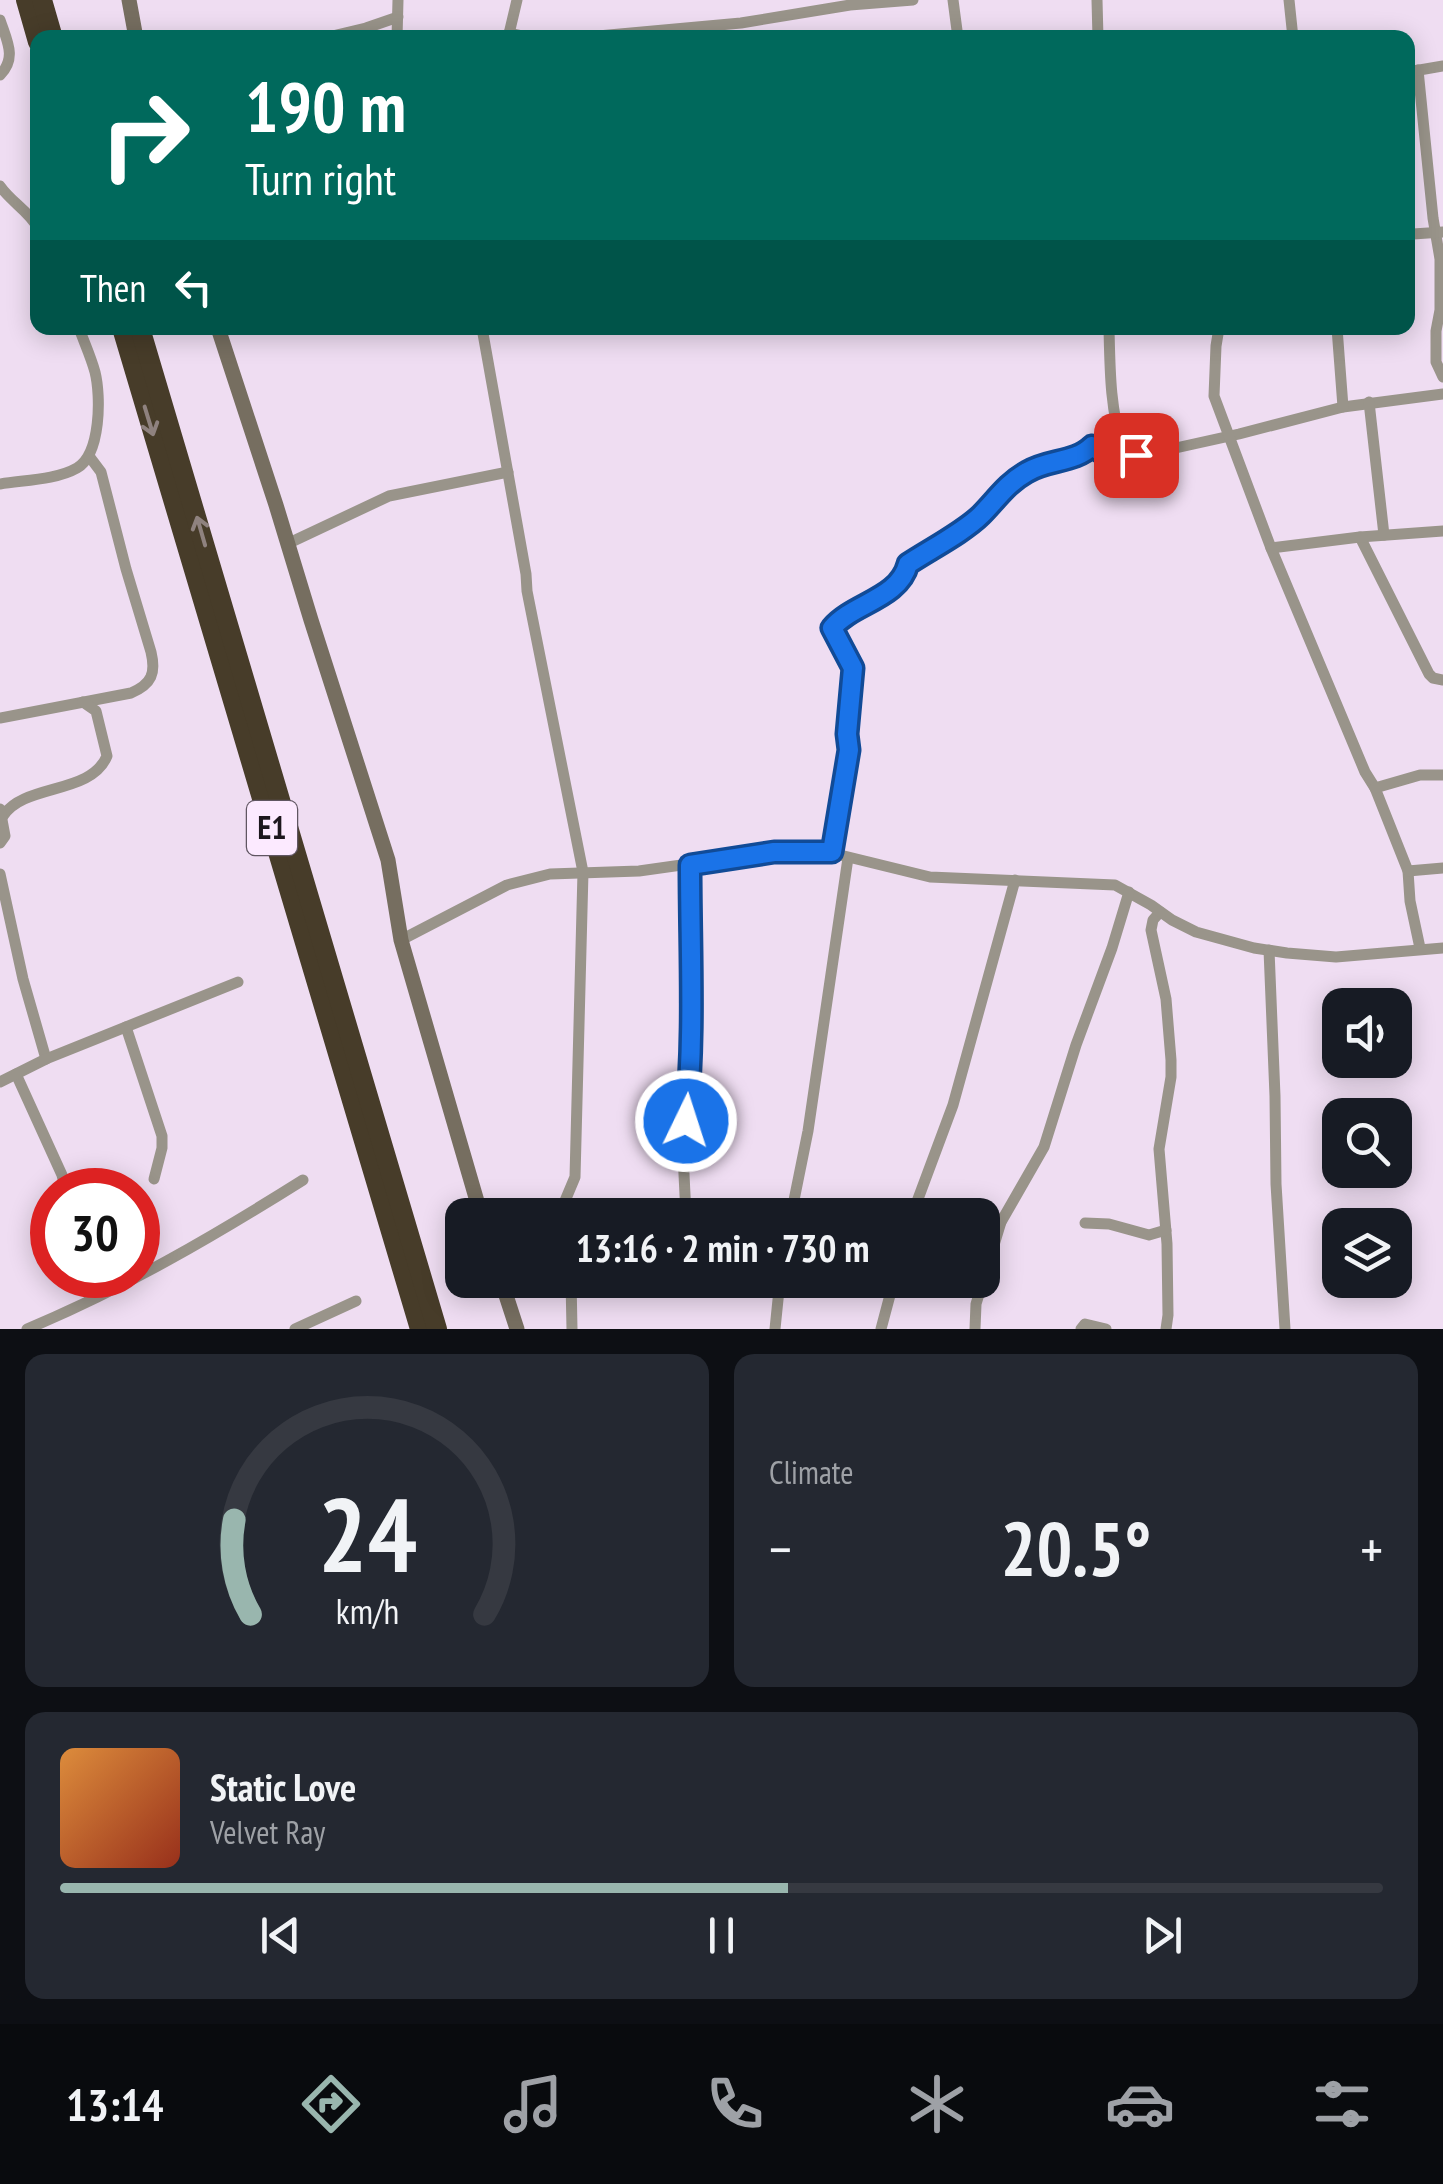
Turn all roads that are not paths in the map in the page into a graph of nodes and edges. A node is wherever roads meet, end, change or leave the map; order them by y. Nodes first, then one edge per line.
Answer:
1 (26, 0) edge
2 (42, 0) edge
3 (129, 0) edge
4 (398, 0) edge
5 (517, 0) edge
6 (913, 0) edge
7 (953, 0) edge
8 (1097, 0) edge
9 (1289, 0) edge
10 (398, 16) junction
11 (0, 20) edge
12 (35, 30) edge
13 (51, 30) edge
14 (135, 30) edge
15 (358, 30) edge
16 (397, 30) edge
17 (510, 30) edge
18 (672, 30) edge
19 (957, 30) edge
20 (1098, 30) edge
21 (1292, 30) edge
22 (1443, 66) edge
23 (1415, 71) edge
24 (0, 76) edge
25 (1415, 83) edge
26 (0, 186) edge
27 (30, 216) edge
28 (1439, 232) edge
29 (81, 335) edge
30 (124, 335) edge
31 (142, 335) edge
32 (220, 335) edge
33 (483, 335) edge
34 (1109, 335) edge
35 (1218, 335) edge
36 (1338, 335) edge
37 (1443, 377) edge
38 (1443, 394) edge
39 (1369, 402) junction
40 (1343, 407) junction
41 (1116, 427) junction
42 (1228, 436) junction
43 (1092, 446) junction
44 (1122, 451) junction
45 (89, 456) junction
46 (508, 472) junction
47 (0, 484) edge
48 (1443, 531) edge
49 (1384, 535) junction
50 (1360, 537) junction
51 (287, 544) junction
52 (1271, 548) junction
53 (1443, 680) edge
54 (83, 702) junction
55 (0, 718) edge
56 (1443, 774) edge
57 (1375, 788) junction
58 (1, 812) edge
59 (0, 842) edge
60 (832, 852) junction
61 (848, 858) junction
62 (690, 865) junction
63 (1443, 868) edge
64 (1408, 871) junction
65 (583, 872) junction
66 (0, 874) edge
67 (1014, 880) junction
68 (1129, 892) junction
69 (1160, 912) junction
70 (6, 938) edge
71 (401, 940) junction
72 (1420, 948) junction
73 (1443, 948) edge
74 (1269, 950) junction
75 (238, 982) dead end
76 (126, 1027) junction
77 (46, 1059) junction
78 (16, 1074) junction
79 (0, 1082) edge
80 (58, 1168) edge
81 (157, 1168) edge
82 (303, 1180) dead end
83 (476, 1198) edge
84 (566, 1198) edge
85 (685, 1198) edge
86 (795, 1198) edge
87 (918, 1198) edge
88 (1001, 1222) joint
89 (1085, 1224) dead end
90 (1166, 1230) junction
91 (507, 1298) edge
92 (571, 1298) edge
93 (778, 1298) edge
94 (890, 1298) edge
95 (90, 1300) joint
96 (356, 1301) dead end
97 (27, 1329) edge
98 (295, 1329) edge
99 (420, 1329) edge
100 (437, 1329) edge
101 (517, 1329) edge
102 (572, 1329) edge
103 (775, 1329) edge
104 (882, 1329) edge
105 (975, 1329) edge
106 (1081, 1329) edge
107 (1106, 1329) edge
108 (1166, 1329) edge
109 (1285, 1329) edge

1 - 12 highway
2 - 13 highway
3 - 14 street
4 - 10 street
5 - 17 street
6 - 18 street
7 - 19 street
8 - 20 street
9 - 21 street
10 - 15 street
10 - 16 street
11 - 24 street
22 - 23 street
25 - 28 street
26 - 27 street
28 - 37 street
29 - 45 street
30 -> 99 highway, E1
100 -> 31 highway, E1
32 - 51 street
33 - 46 street
34 - 41 street
35 - 42 street
36 - 40 street
38 - 39 street
39 - 40 street
39 - 49 street
40 - 42 street
41 - 43 street
41 - 44 street
42 - 44 street
42 - 52 street
43 - 44 street
43 - 60 street
45 - 47 street
45 - 54 street
46 - 51 street
46 - 65 street
48 - 49 street
49 - 50 street
50 - 52 street
50 - 53 street
51 - 71 street
52 - 57 street
54 - 55 street
54 - 58 street
56 - 57 street
57 - 64 street
58 - 59 street
60 - 61 street
60 - 62 street
61 - 67 street
61 - 86 street
62 - 65 street
62 - 85 street
63 - 64 street
64 - 72 street
65 - 71 street
65 - 84 street
66 - 70 street
67 - 68 street
67 - 87 street
68 - 69 street
68 - 88 street
69 - 74 street
69 - 90 street
70 - 77 street
71 - 83 street
72 - 73 street
72 - 74 street
74 - 109 street
75 - 76 street
76 - 77 street
76 - 81 street
77 - 78 street
78 - 79 street
78 - 80 street
82 - 95 street
88 - 105 street
89 - 90 street
90 - 108 street
91 - 101 street
92 - 102 street
93 - 103 street
94 - 104 street
95 - 97 street
96 - 98 street
106 - 107 street

